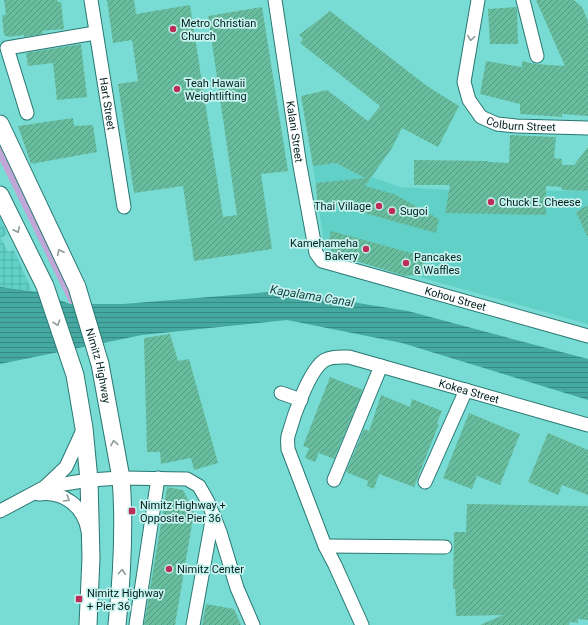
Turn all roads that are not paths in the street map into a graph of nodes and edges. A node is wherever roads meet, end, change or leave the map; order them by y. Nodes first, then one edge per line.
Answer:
1 (91, 0) edge
2 (275, 0) edge
3 (478, 0) edge
4 (523, 0) edge
5 (95, 33) junction
6 (537, 56) dead end
7 (28, 113) dead end
8 (0, 124) edge
9 (588, 128) edge
10 (0, 195) edge
11 (124, 207) dead end
12 (322, 261) joint
13 (588, 336) edge
14 (381, 366) junction
15 (466, 390) junction
16 (281, 393) dead end
17 (301, 400) junction
18 (588, 424) edge
19 (84, 428) junction
20 (121, 478) junction
21 (158, 478) junction
22 (89, 480) junction
23 (334, 480) dead end
24 (425, 482) dead end
25 (45, 487) junction
26 (29, 495) junction
27 (0, 511) edge
28 (213, 515) junction
29 (324, 546) junction
30 (445, 547) dead end
31 (91, 558) junction
32 (88, 625) edge
33 (117, 625) edge
34 (136, 625) edge
35 (193, 625) edge
36 (253, 625) edge
37 (362, 625) edge

1 - 5 street, Hart Street
2 - 12 street, Kalani Street
3 -> 9 street, Colburn Street
4 - 6 street
5 - 7 street
5 - 11 street, Hart Street
20 -> 8 main road, Nimitz Highway
10 -> 19 main road
12 - 13 street, Kohou Street
14 - 15 street, Kokea Street
14 - 17 street, Kokea Street
14 - 23 street
15 - 18 street, Kokea Street
15 - 24 street
16 - 17 street
17 - 29 street
19 - 22 main road
19 - 25 street
20 - 21 street
20 - 22 street
33 -> 20 main road, Nimitz Highway
21 - 28 street
21 - 34 street
22 - 25 street
22 - 31 main road
25 - 26 street
26 - 27 street
26 -> 31 street
28 - 35 street
28 - 36 street
29 - 30 street
29 - 37 street
31 - 32 main road

